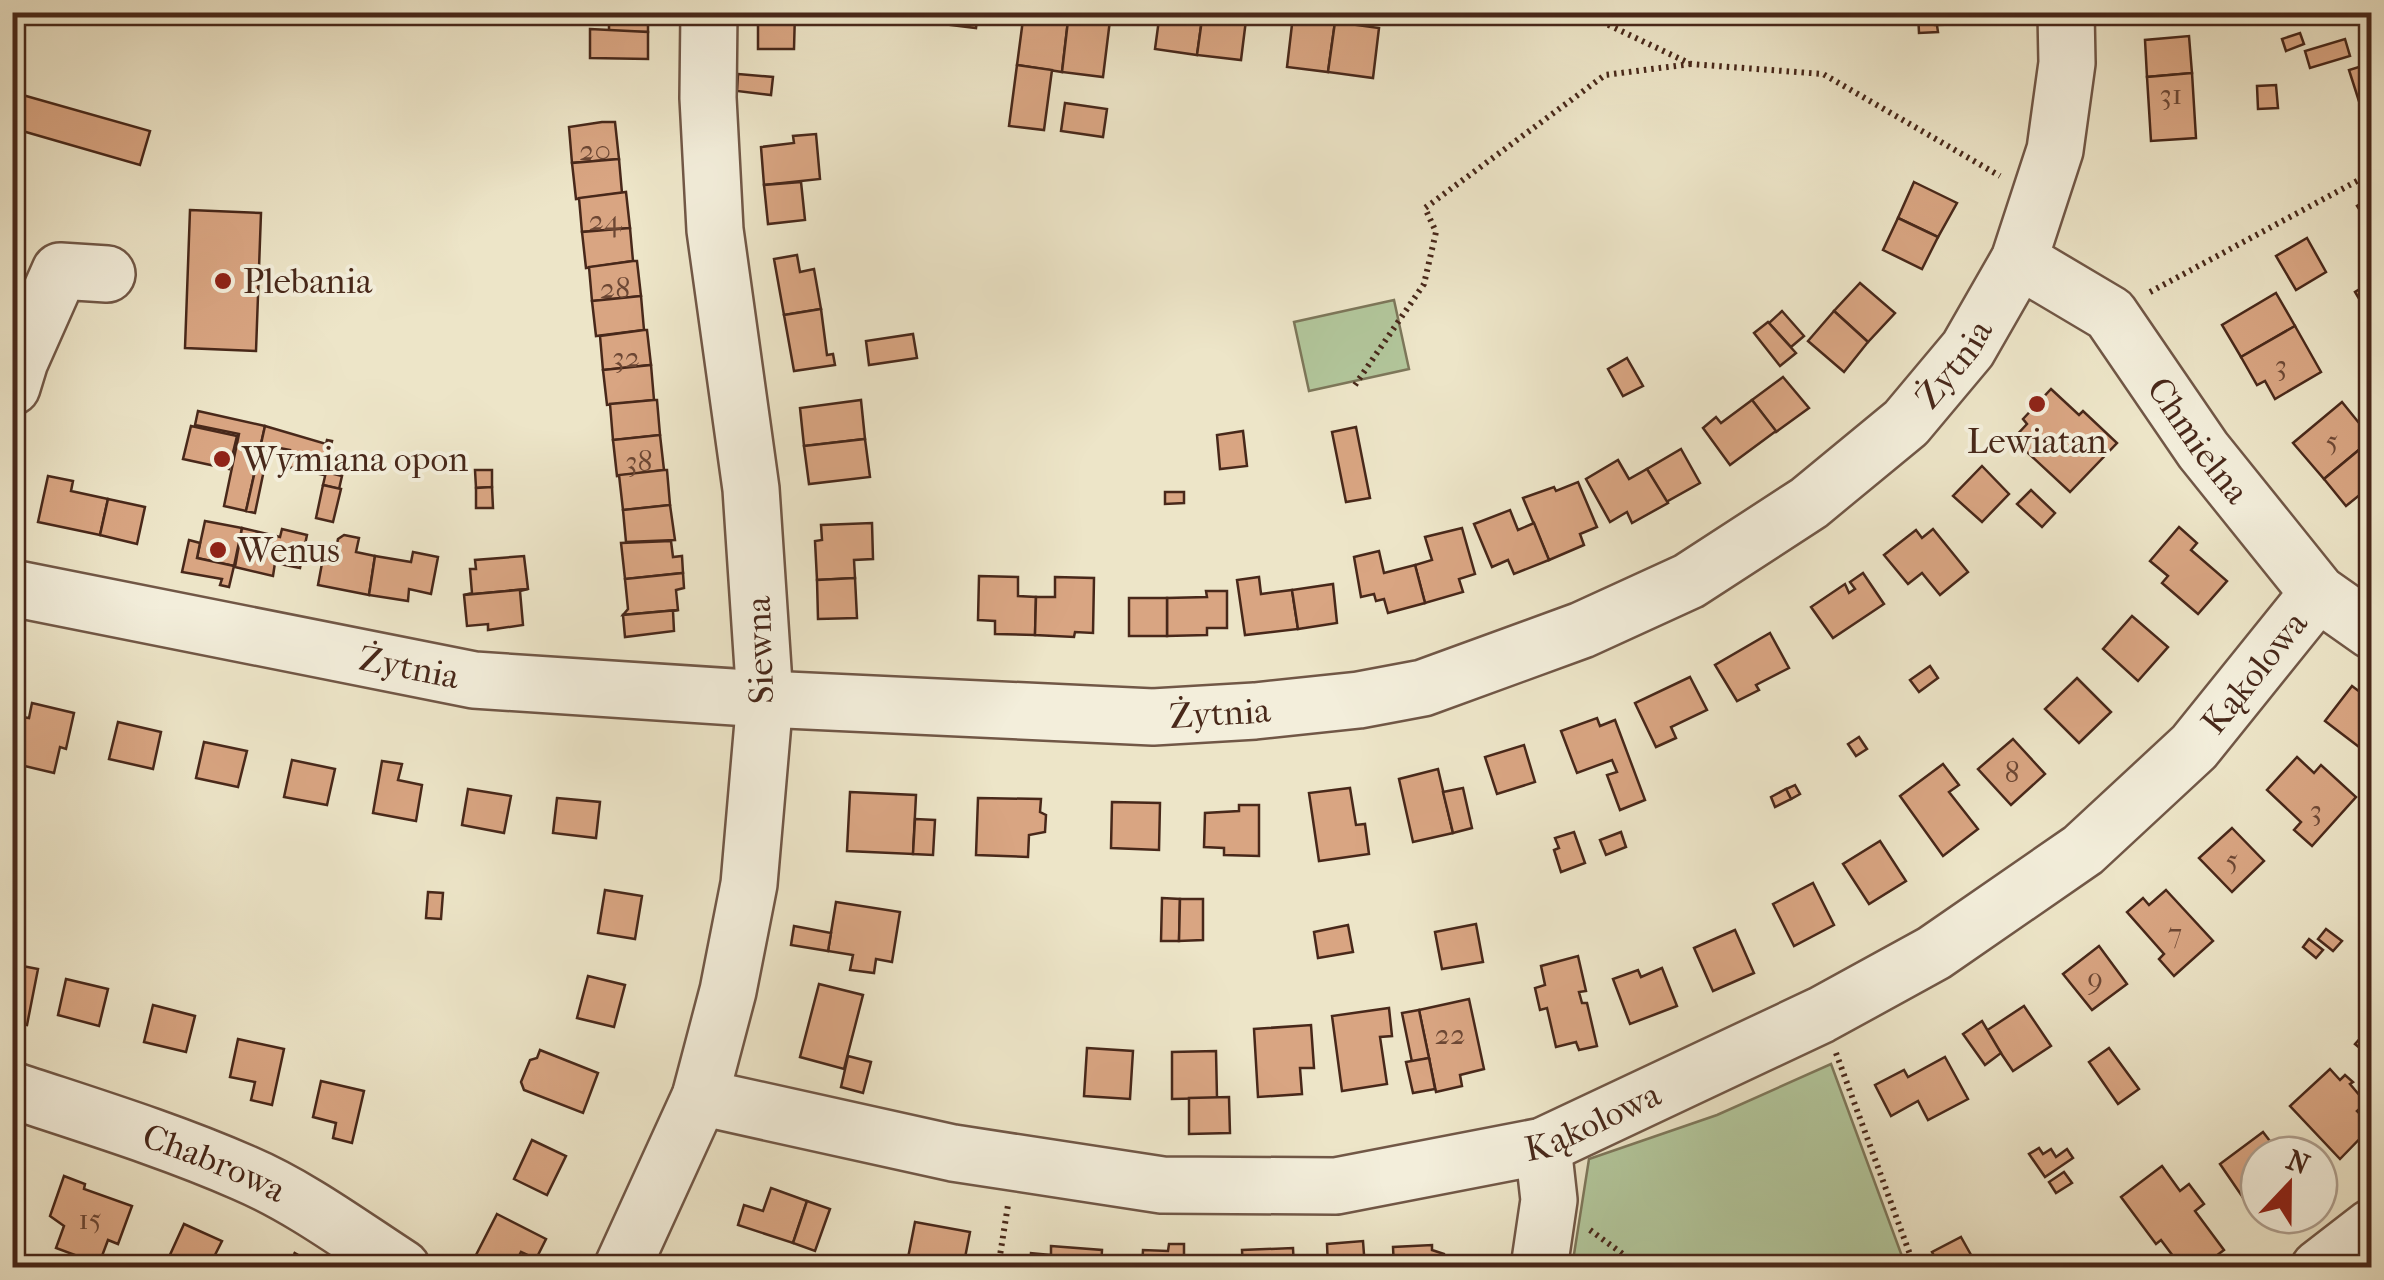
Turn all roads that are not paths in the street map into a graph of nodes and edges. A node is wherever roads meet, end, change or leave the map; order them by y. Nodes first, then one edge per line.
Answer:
1 (709, 12) edge
2 (2066, 12) edge
3 (2019, 260) junction
4 (107, 274) dead end
5 (12, 388) edge
6 (12, 588) edge
7 (2318, 594) junction
8 (2372, 631) edge
9 (765, 699) junction
10 (12, 1090) edge
11 (700, 1096) junction
12 (1543, 1146) junction
13 (2372, 1227) edge
14 (402, 1268) edge
15 (622, 1268) edge
16 (1539, 1268) edge
17 (2319, 1268) edge

1 - 9 street, Siewna
2 - 3 street, Żytnia
3 - 7 street, Chmielna
3 - 9 street, Żytnia
4 - 5 street
6 - 9 street, Żytnia
7 - 8 street, Chmielna
7 - 12 street, Kąkolowa
9 - 11 street, Siewna
10 - 14 street, Chabrowa
11 - 12 street, Kąkolowa
11 - 15 street, Siewna
12 - 16 street
13 - 17 street

